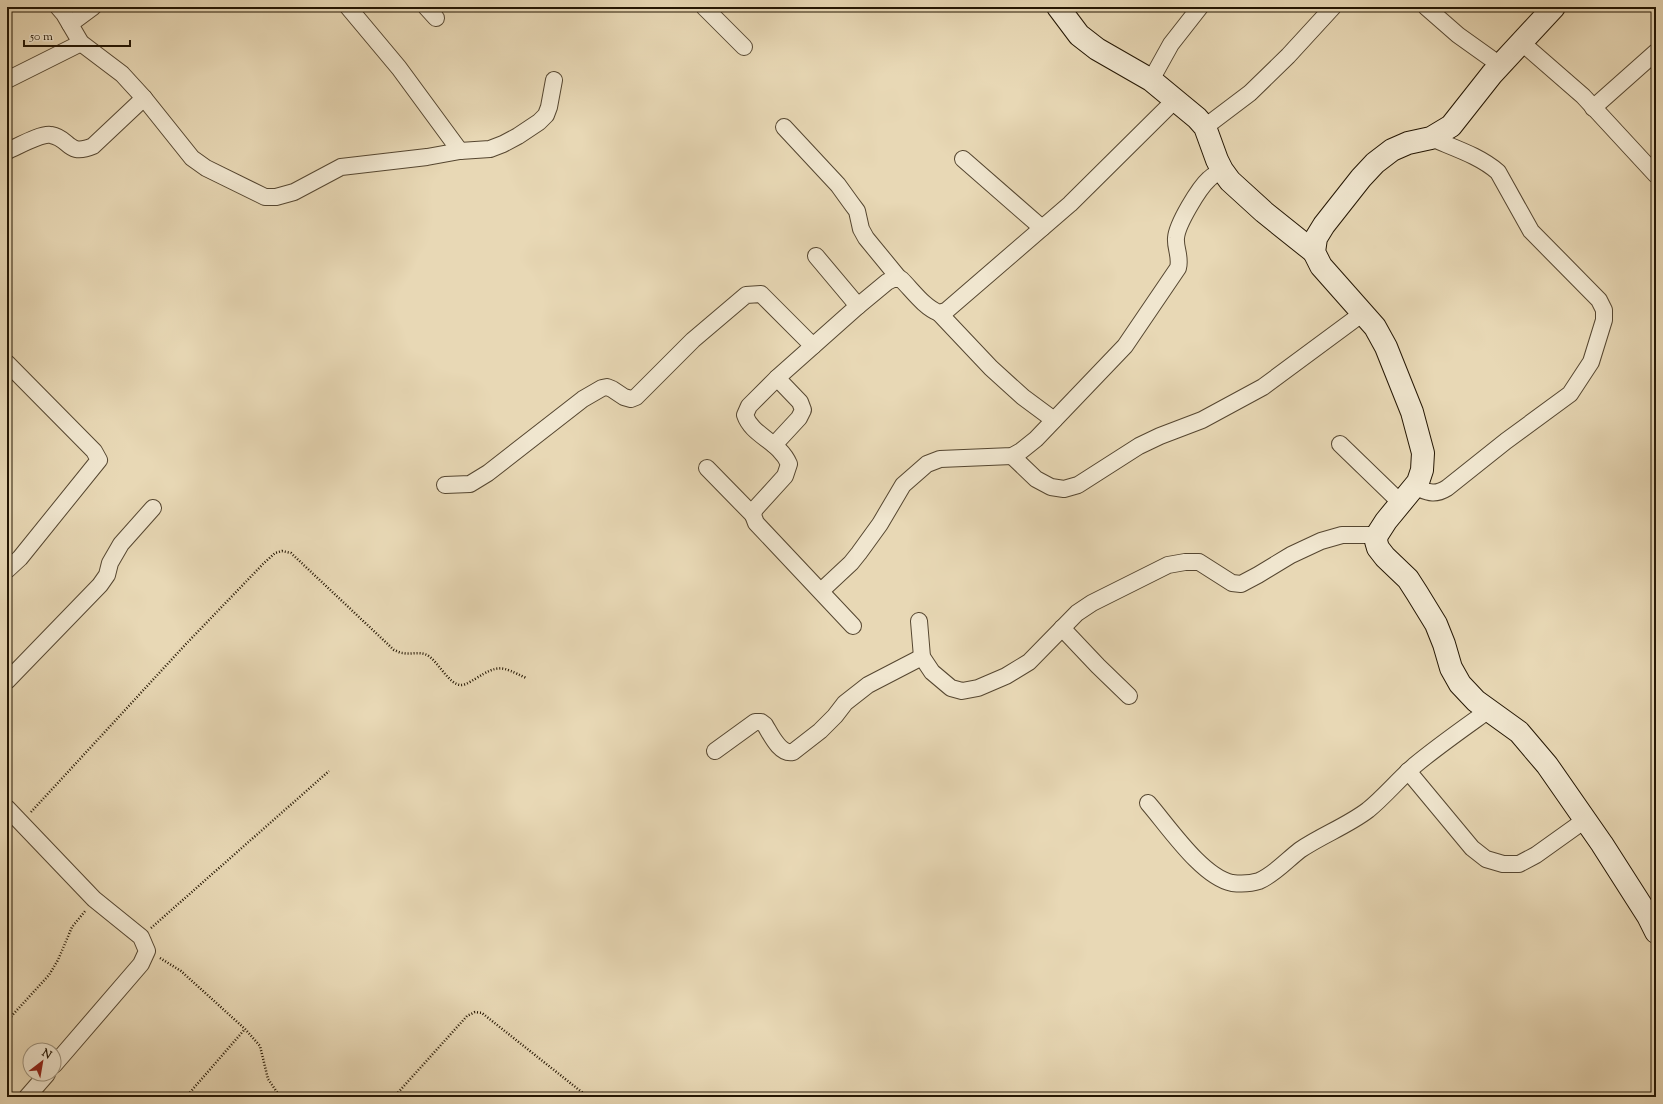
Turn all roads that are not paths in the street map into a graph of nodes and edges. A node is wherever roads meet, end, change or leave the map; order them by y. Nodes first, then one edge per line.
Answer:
1 (58, 7) edge
2 (92, 7) edge
3 (704, 7) edge
4 (1058, 7) edge
5 (1200, 7) edge
6 (1332, 7) edge
7 (1426, 7) edge
8 (1554, 7) edge
9 (355, 9) edge
10 (70, 24) junction
11 (1522, 42) junction
12 (81, 43) junction
13 (744, 47) dead end
14 (1656, 52) edge
15 (1500, 65) junction
16 (7, 80) edge
17 (554, 80) dead end
18 (1151, 80) junction
19 (144, 98) junction
20 (1175, 100) junction
21 (1593, 108) junction
22 (784, 127) dead end
23 (1205, 127) junction
24 (1431, 138) junction
25 (7, 151) edge
26 (460, 151) junction
27 (962, 159) dead end
28 (1222, 170) junction
29 (1656, 175) edge
30 (1042, 228) junction
31 (1314, 252) junction
32 (816, 256) dead end
33 (898, 278) junction
34 (858, 306) junction
35 (939, 313) junction
36 (1363, 313) junction
37 (813, 346) junction
38 (7, 363) edge
39 (777, 378) junction
40 (1054, 420) junction
41 (1340, 444) dead end
42 (774, 445) junction
43 (1012, 456) junction
44 (707, 468) dead end
45 (445, 484) dead end
46 (1415, 487) junction
47 (1402, 504) junction
48 (153, 508) dead end
49 (753, 515) junction
50 (1377, 535) junction
51 (7, 570) edge
52 (821, 591) junction
53 (919, 621) dead end
54 (853, 626) dead end
55 (1062, 628) junction
56 (922, 657) junction
57 (7, 681) edge
58 (1129, 696) dead end
59 (1489, 710) junction
60 (715, 751) dead end
61 (1408, 771) junction
62 (1148, 803) dead end
63 (7, 808) edge
64 (1585, 820) junction
65 (1656, 932) edge
66 (62, 1056) edge
67 (39, 1082) edge
68 (27, 1097) edge

1 - 10 street
2 - 10 street
3 - 13 street
4 - 18 street
5 - 18 street
6 - 23 street
7 - 15 street
8 - 11 street
9 - 26 street
10 - 12 street
11 - 15 street
11 - 21 street
12 - 16 street
12 - 19 street
14 - 21 street
15 - 24 street
17 - 26 street
18 - 20 street
19 - 25 street
19 - 26 street
20 - 23 street
20 - 30 street
21 - 29 street
22 - 33 street
23 - 28 street
24 - 31 street
24 - 46 street
27 - 30 street
28 - 31 street
28 - 40 street
30 - 35 street
31 - 36 street
32 - 34 street
33 - 34 street
33 - 35 street
34 - 37 street
35 - 40 street
36 - 43 street
36 - 46 street
37 - 39 street
37 - 45 street
38 - 51 street
39 - 42 street
39 - 42 street
40 - 43 street
41 - 47 street
42 - 49 street
43 - 52 street
44 - 49 street
46 - 47 street
47 - 50 street
48 - 57 street
49 - 52 street
50 - 55 street
50 - 59 street
52 - 54 street
53 - 56 street
55 - 56 street
55 - 58 street
56 - 60 street
59 - 61 street
59 - 64 street
61 - 62 street
61 - 64 street
63 - 66 street
64 - 65 street
67 - 68 street

